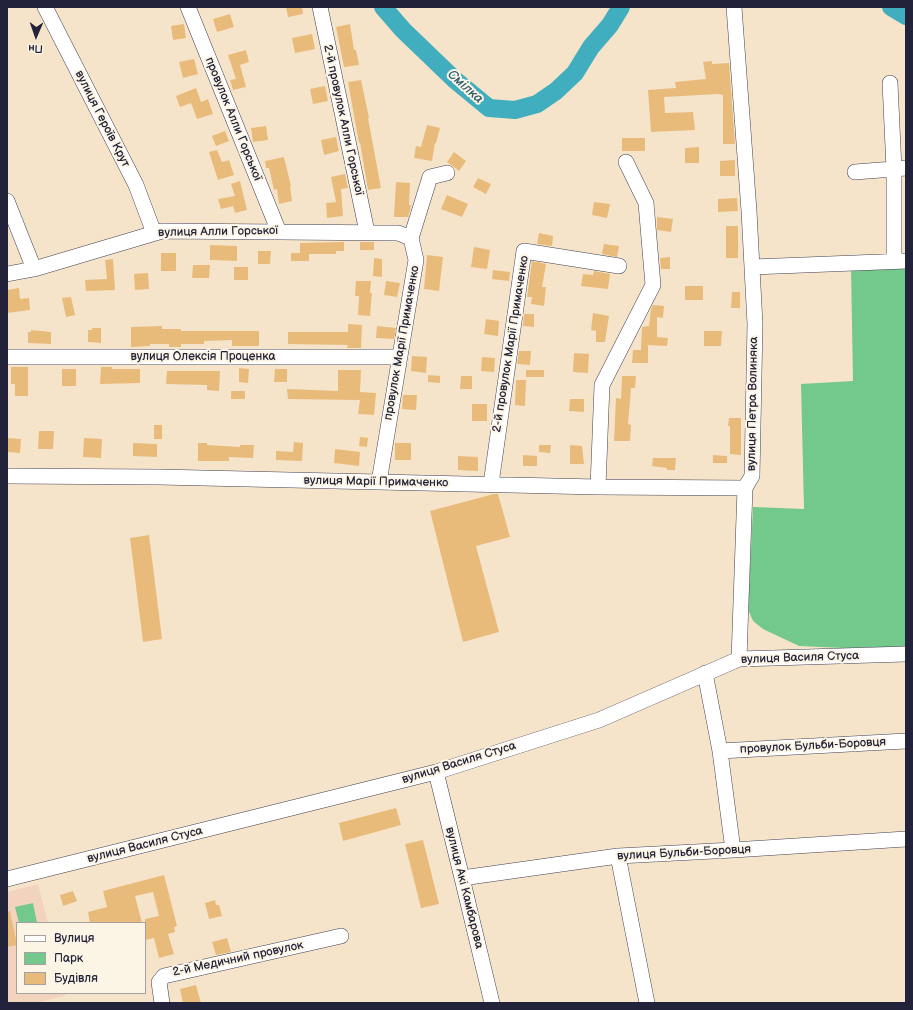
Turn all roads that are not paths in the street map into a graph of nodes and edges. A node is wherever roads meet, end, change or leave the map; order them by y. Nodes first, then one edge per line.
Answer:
1 (45, 7) edge
2 (188, 7) edge
3 (320, 7) edge
4 (734, 7) edge
5 (890, 83) dead end
6 (626, 162) dead end
7 (900, 168) edge
8 (448, 172) dead end
9 (855, 172) dead end
10 (7, 201) edge
11 (279, 232) junction
12 (367, 232) junction
13 (154, 233) junction
14 (410, 238) junction
15 (900, 261) edge
16 (619, 266) dead end
17 (752, 267) junction
18 (34, 269) junction
19 (7, 274) edge
20 (7, 357) edge
21 (400, 357) junction
22 (7, 476) edge
23 (379, 482) junction
24 (491, 484) junction
25 (598, 487) junction
26 (745, 488) junction
27 (906, 654) edge
28 (739, 659) junction
29 (705, 673) junction
30 (906, 741) edge
31 (720, 750) junction
32 (436, 772) junction
33 (906, 839) edge
34 (733, 850) junction
35 (618, 856) junction
36 (462, 878) junction
37 (7, 879) edge
38 (341, 936) dead end
39 (162, 1003) edge
40 (492, 1003) edge
41 (647, 1003) edge

1 - 13 street, вулиця Героїв Крут
2 - 11 street, провулок Алли Горської
3 - 12 street, 2-й провулок Алли Горської
4 - 17 street, вулиця Петра Волиняка
5 - 7 street
6 - 25 street
7 - 9 street
7 - 15 street
8 - 14 street
10 - 18 street
11 - 12 street, вулиця Алли Горської
11 - 13 street, вулиця Алли Горської
12 - 14 street, вулиця Алли Горської
13 - 18 street, вулиця Алли Горської
14 - 21 street, провулок Марії Примаченко
15 - 17 street
16 - 24 street, 2-й провулок Марії Примаченко
17 - 26 street, вулиця Петра Волиняка
18 - 19 street, вулиця Алли Горської
20 - 21 street, вулиця Олексія Проценка
21 - 23 street, провулок Марії Примаченко
22 - 23 street, вулиця Марії Примаченко
23 - 24 street, вулиця Марії Примаченко
24 - 25 street, вулиця Марії Примаченко
25 - 26 street, вулиця Марії Примаченко
26 - 28 street, вулиця Петра Волиняка
27 - 28 street, вулиця Василя Стуса
28 - 29 street, вулиця Василя Стуса
29 - 31 street
29 - 32 street, вулиця Василя Стуса
30 - 31 street, провулок Бульби-Боровця
31 - 34 street
32 - 36 street, вулиця Акі Камбарова
32 - 37 street, вулиця Василя Стуса
33 - 34 street, вулиця Бульби-Боровця
34 - 35 street, вулиця Бульби-Боровця
35 - 36 street, вулиця Бульби-Боровця
35 - 41 street
36 - 40 street, вулиця Акі Камбарова
38 - 39 street, 2-й Медичний провулок

